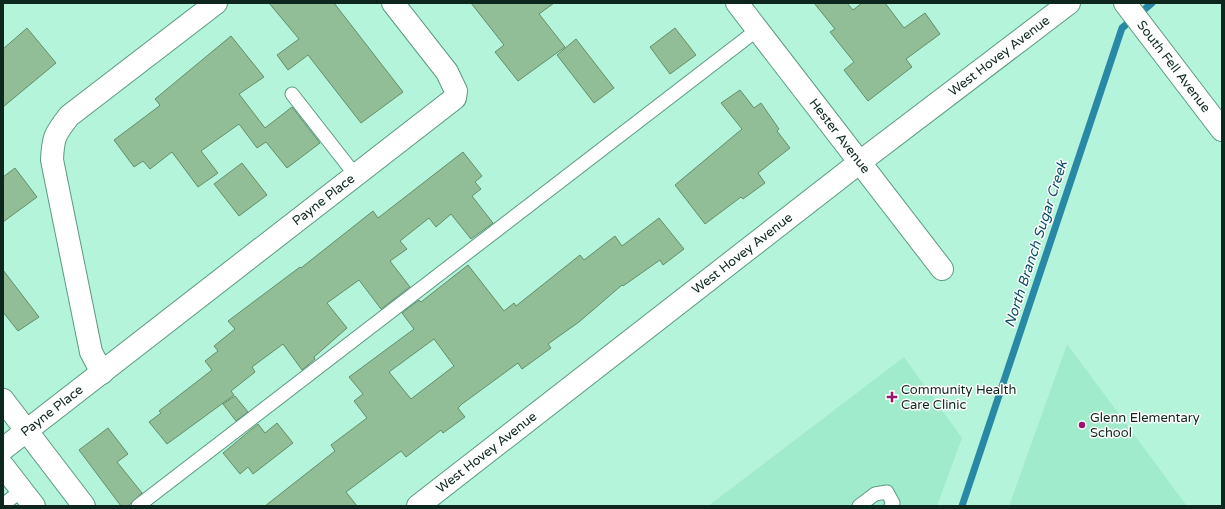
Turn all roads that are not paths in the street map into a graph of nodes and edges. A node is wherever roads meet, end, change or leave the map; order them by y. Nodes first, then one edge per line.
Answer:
1 (216, 3) edge
2 (393, 3) edge
3 (737, 3) edge
4 (1068, 3) edge
5 (1125, 3) edge
6 (757, 30) junction
7 (292, 94) dead end
8 (1222, 130) edge
9 (860, 162) junction
10 (356, 176) junction
11 (942, 269) dead end
12 (102, 373) junction
13 (3, 400) edge
14 (27, 431) junction
15 (3, 450) edge
16 (3, 466) edge
17 (28, 498) edge
18 (3, 505) edge
19 (84, 506) edge
20 (138, 506) edge
21 (418, 506) edge
22 (859, 506) edge
23 (891, 506) edge

1 - 12 street
2 - 10 street, Payne Place
3 - 6 street, Hester Avenue
4 - 9 street, West Hovey Avenue
5 - 8 street, South Fell Avenue
6 - 9 street, Hester Avenue
6 - 20 lane
7 - 10 lane
9 - 11 street, Hester Avenue
9 - 21 street, West Hovey Avenue
10 - 12 street, Payne Place
12 - 14 street, Payne Place
13 - 14 street
14 - 15 street, Payne Place
14 - 19 street
16 - 17 street
17 - 18 lane
22 - 23 lane

